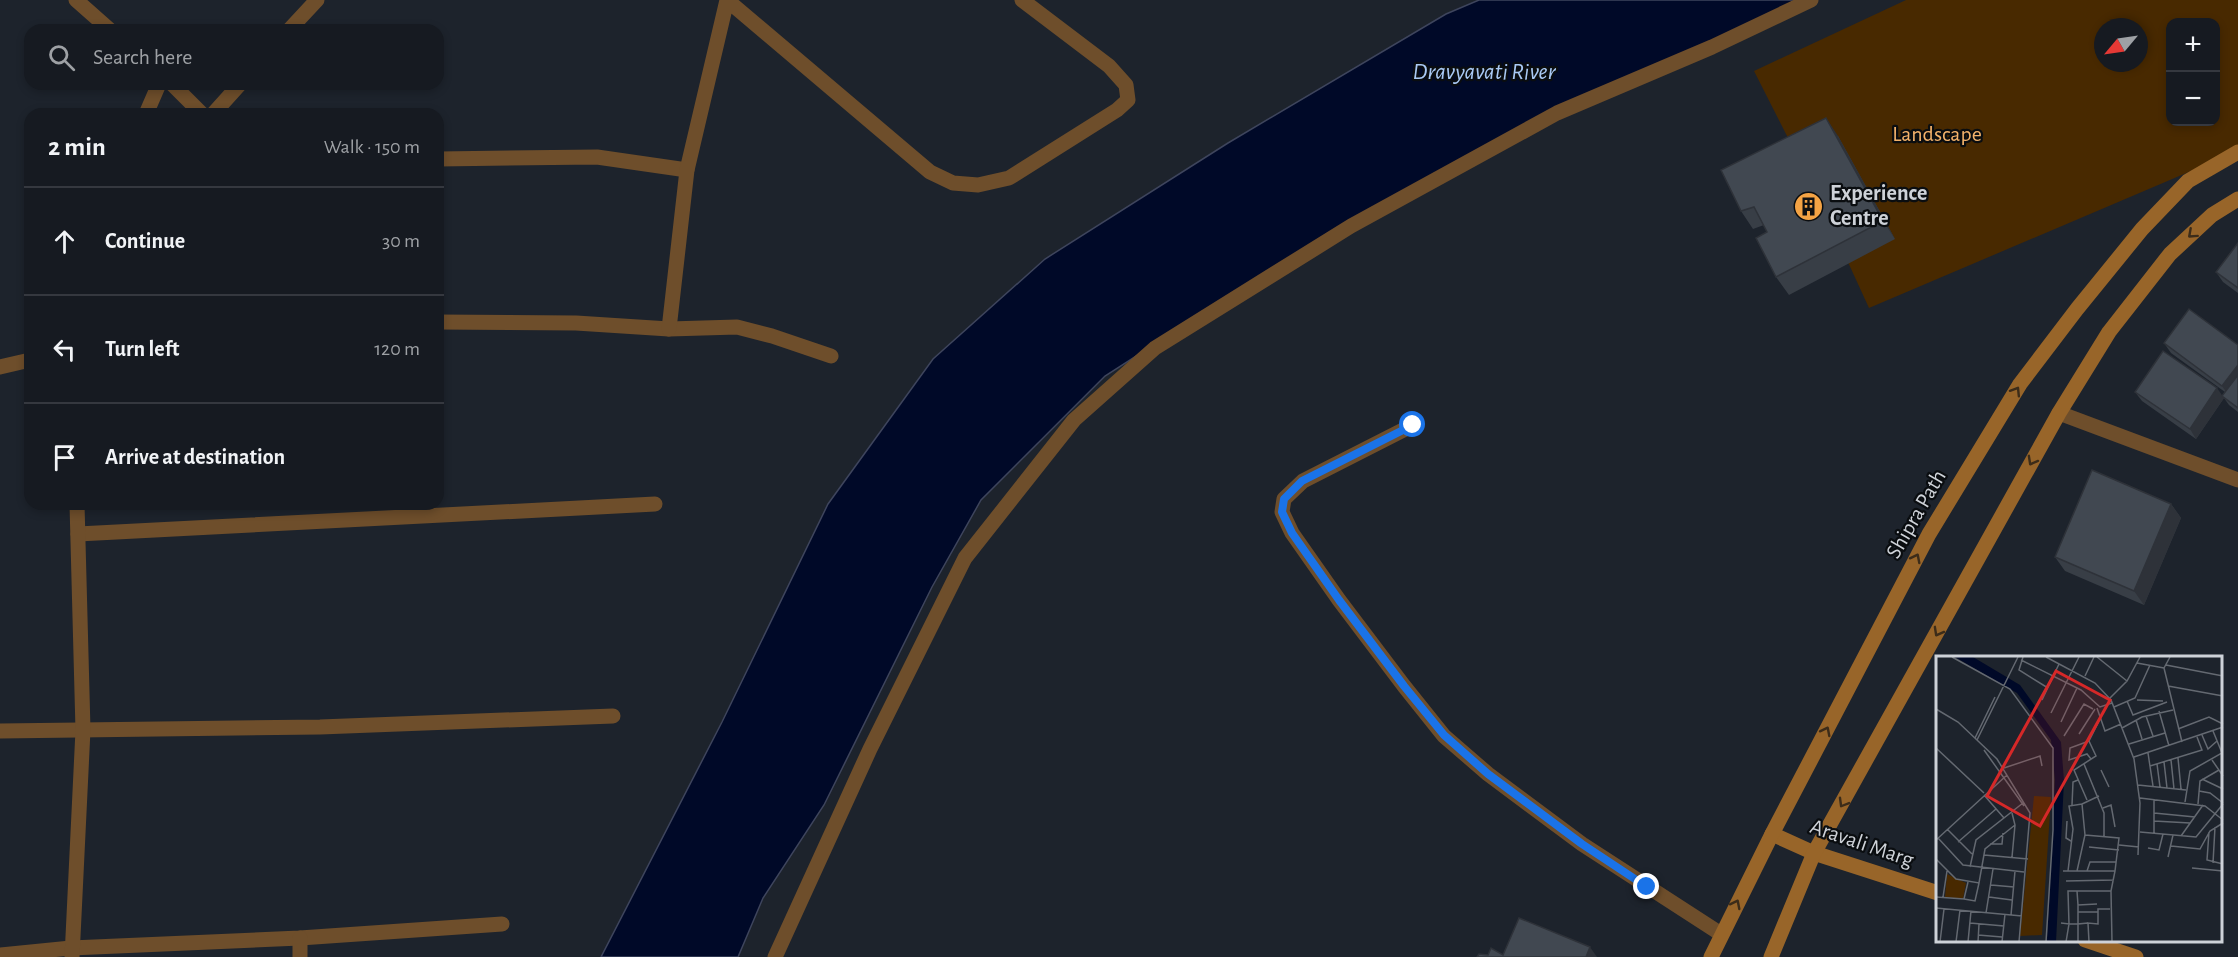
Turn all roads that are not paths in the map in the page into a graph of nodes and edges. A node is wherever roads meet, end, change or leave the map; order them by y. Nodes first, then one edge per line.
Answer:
1 (76, 0) edge
2 (317, 0) edge
3 (1022, 0) edge
4 (1811, 0) edge
5 (103, 24) edge
6 (295, 24) edge
7 (156, 90) edge
8 (177, 90) edge
9 (235, 90) edge
10 (149, 108) edge
11 (196, 108) edge
12 (218, 108) edge
13 (2238, 152) edge
14 (444, 159) edge
15 (687, 170) junction
16 (2238, 199) edge
17 (444, 322) edge
18 (669, 329) junction
19 (831, 356) dead end
20 (24, 361) edge
21 (0, 367) edge
22 (2059, 413) junction
23 (1413, 425) dead end
24 (2238, 480) edge
25 (655, 504) dead end
26 (77, 510) edge
27 (78, 534) junction
28 (613, 716) dead end
29 (83, 730) junction
30 (0, 731) edge
31 (1772, 834) junction
32 (1814, 853) junction
33 (1936, 892) edge
34 (502, 924) dead end
35 (1721, 934) junction
36 (300, 938) junction
37 (2091, 942) edge
38 (71, 952) edge
39 (0, 955) edge
40 (300, 957) edge
41 (775, 957) edge
42 (1712, 957) edge
43 (1771, 957) edge
44 (2136, 957) edge

1 - 5 street
2 - 6 street
3 - 15 street
4 - 41 street
7 - 10 street
8 - 11 street
9 - 12 street
31 -> 13 street, Shipra Path
14 - 15 street
15 - 18 street
16 -> 22 street
17 - 18 street
18 - 19 street
20 - 21 street
22 - 24 street
22 -> 32 street
23 - 35 street
25 - 27 street
26 - 27 street
27 - 29 street
28 - 29 street
29 - 30 street
29 - 38 street
31 - 32 street, Aravali Marg
35 -> 31 street, Shipra Path
32 - 33 street, Aravali Marg
32 - 43 street
34 - 36 street
35 - 42 street, Shipra Path
36 - 38 street
36 - 40 street
37 - 44 street
38 - 39 street

